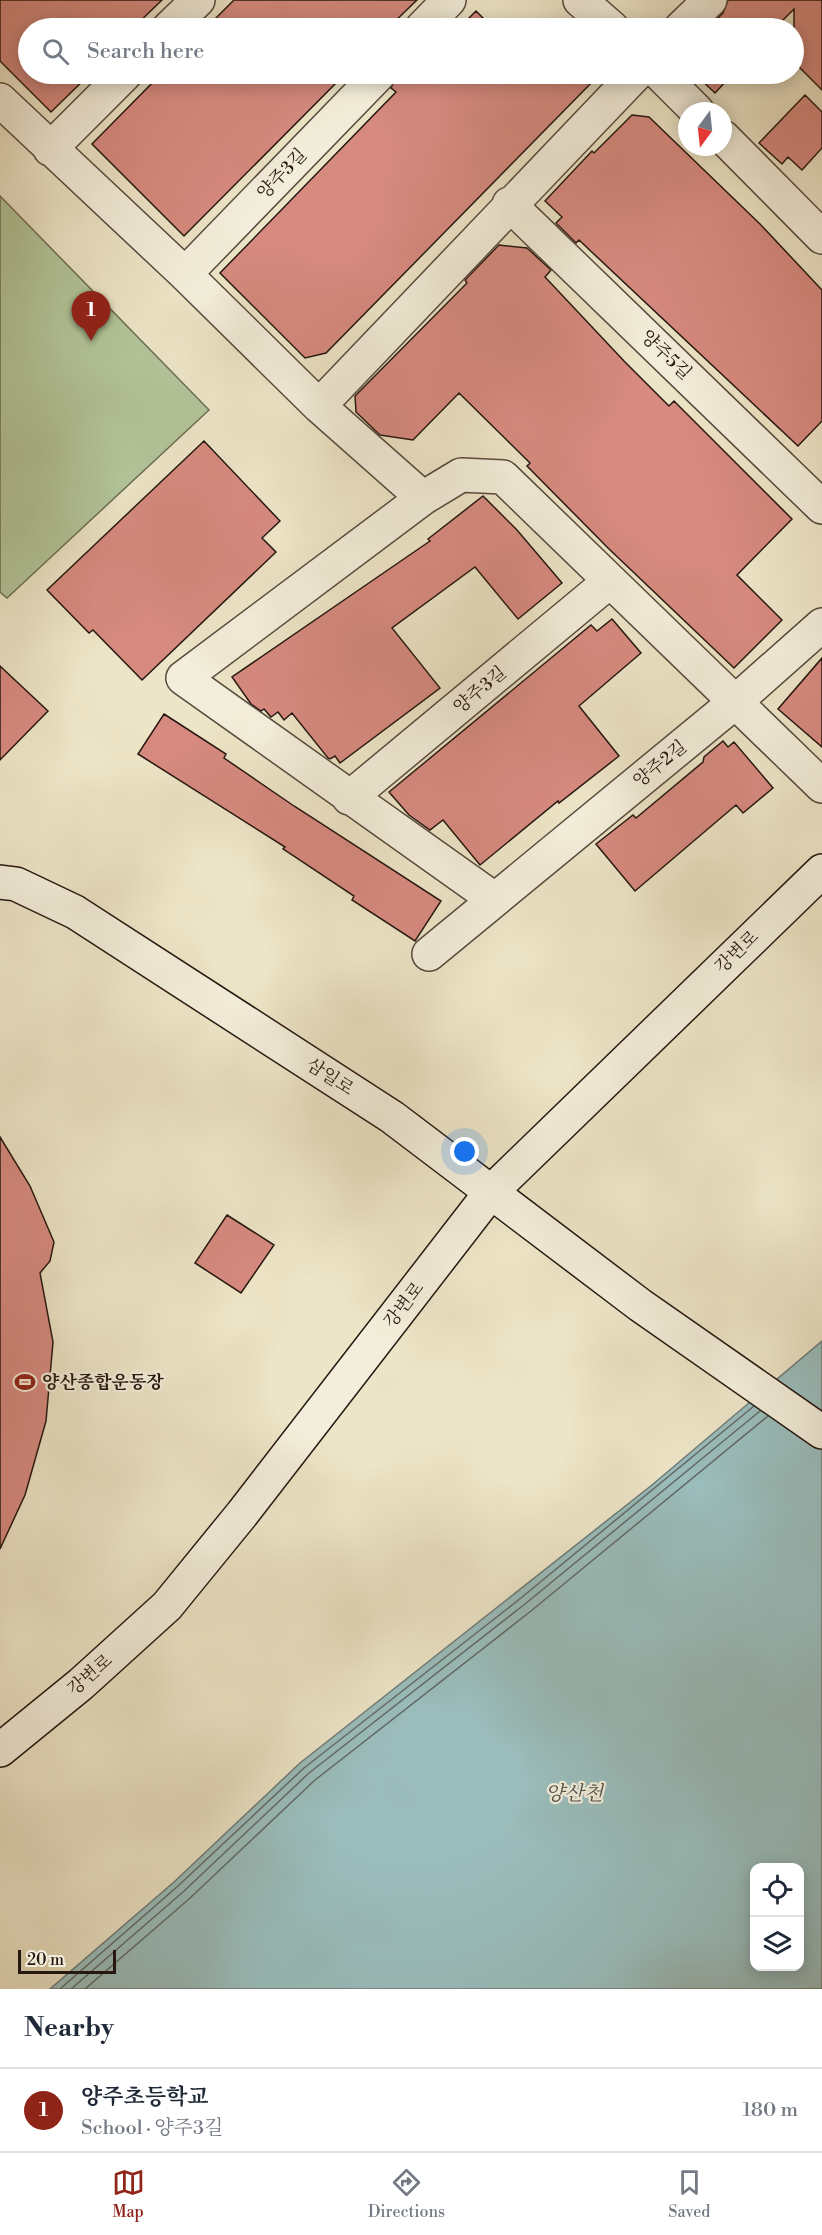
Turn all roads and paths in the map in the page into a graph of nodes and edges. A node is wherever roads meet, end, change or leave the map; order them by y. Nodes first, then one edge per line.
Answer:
1 (198, 0) edge
2 (449, 0) edge
3 (580, 0) edge
4 (710, 0) edge
5 (180, 18) edge
6 (432, 18) edge
7 (601, 18) edge
8 (691, 18) edge
9 (115, 84) edge
10 (369, 84) edge
11 (626, 84) edge
12 (670, 84) edge
13 (0, 100) edge
14 (688, 102) edge
15 (732, 146) edge
16 (50, 149) junction
17 (509, 204) junction
18 (822, 237) edge
19 (185, 274) junction
20 (320, 406) junction
21 (423, 498) junction
22 (822, 507) edge
23 (610, 581) junction
24 (822, 625) edge
25 (734, 703) junction
26 (822, 786) edge
27 (349, 798) junction
28 (822, 871) edge
29 (0, 882) edge
30 (494, 899) junction
31 (429, 954) dead end
32 (491, 1192) junction
33 (822, 1432) edge
34 (0, 1750) edge

1 - 5 street
2 - 6 street
3 - 7 street
4 - 8 street
9 - 16 street
10 - 19 street, 양주3길
11 - 17 street
12 - 14 street
13 - 16 street
15 - 18 street
16 - 19 street
17 - 20 street
17 - 22 street, 양주5길
19 - 20 street
20 - 21 street
21 - 23 street
21 - 27 street
23 - 25 street
23 - 27 street, 양주3길
24 - 25 street, 양주2길
25 - 26 street
25 - 30 street, 양주2길
27 - 30 street
28 - 32 street, 강변로
29 - 32 street, 삼일로
30 - 31 street, 양주2길
32 - 33 street, 삼일로
32 - 34 street, 강변로

